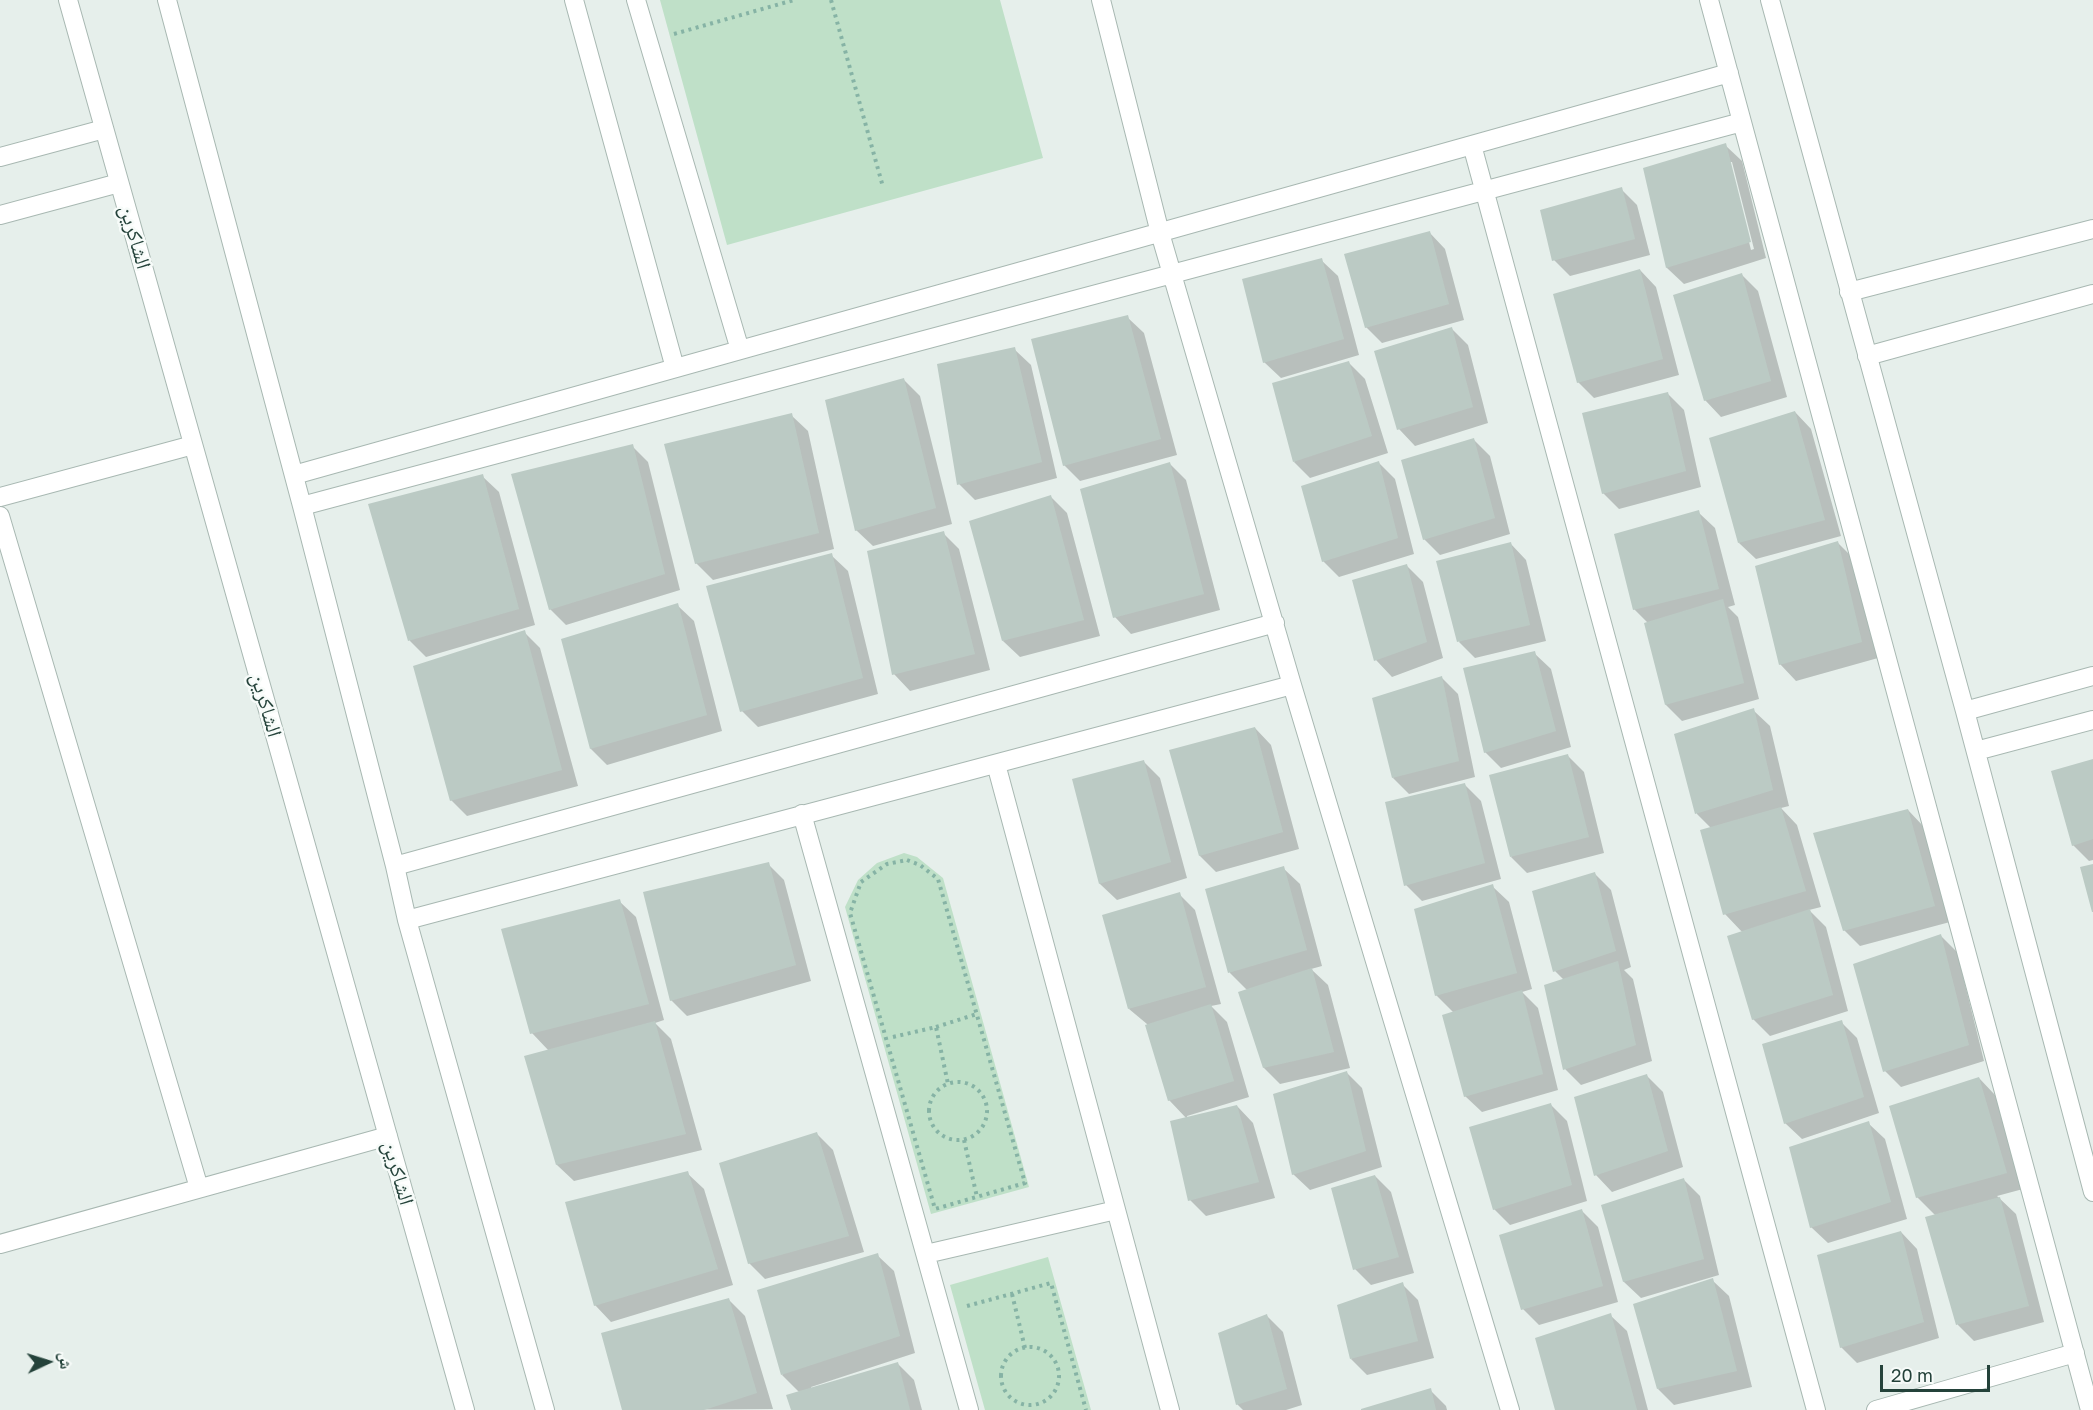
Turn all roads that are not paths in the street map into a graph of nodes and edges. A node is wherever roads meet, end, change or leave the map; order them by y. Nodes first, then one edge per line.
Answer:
1 (68, 0) edge
2 (167, 0) edge
3 (574, 0) edge
4 (636, 0) edge
5 (1101, 0) edge
6 (1709, 0) edge
7 (1770, 0) edge
8 (1729, 73) junction
9 (1742, 122) junction
10 (104, 129) junction
11 (1472, 145) junction
12 (0, 157) edge
13 (119, 183) junction
14 (1484, 190) junction
15 (0, 215) edge
16 (2093, 229) edge
17 (1160, 233) junction
18 (1172, 274) junction
19 (1850, 292) junction
20 (2093, 294) edge
21 (740, 350) junction
22 (1867, 356) junction
23 (675, 368) junction
24 (193, 445) junction
25 (294, 476) junction
26 (0, 497) edge
27 (302, 506) junction
28 (0, 516) edge
29 (1275, 623) junction
30 (2093, 676) edge
31 (1292, 685) junction
32 (1965, 711) junction
33 (2093, 720) edge
34 (1976, 751) junction
35 (996, 764) junction
36 (802, 814) junction
37 (395, 866) junction
38 (407, 920) junction
39 (388, 1136) junction
40 (200, 1188) junction
41 (2093, 1192) edge
42 (1116, 1210) junction
43 (0, 1244) edge
44 (926, 1254) junction
45 (2075, 1353) junction
46 (465, 1410) edge
47 (545, 1410) edge
48 (969, 1410) edge
49 (1170, 1410) edge
50 (1510, 1410) edge
51 (1816, 1410) edge
52 (1876, 1410) edge
53 (2090, 1410) edge

1 - 10 street, الشاكرين
2 - 25 street
3 - 23 street
4 - 21 street
5 - 17 street
6 - 8 street
7 - 19 street
8 - 9 street
8 - 11 street
9 - 14 street
9 - 45 street
10 - 12 street
10 - 13 street, الشاكرين
11 - 14 street
11 - 17 street
13 - 15 street
13 - 24 street, الشاكرين
14 - 18 street
14 - 51 street
16 - 19 street
17 - 18 street
17 - 21 street
18 - 27 street
18 - 29 street
19 - 22 street
20 - 22 street
21 - 23 street
22 - 32 street
23 - 25 street
24 - 26 street
24 - 39 street, الشاكرين
25 - 27 street
27 - 37 street
28 - 40 street
29 - 31 street
29 - 37 street
30 - 32 street
31 - 35 street
31 - 50 street
32 - 34 street
33 - 34 street
34 - 41 street
35 - 36 street
35 - 42 street
36 - 38 street
36 - 44 street
37 - 38 street
38 - 47 street
39 - 40 street
39 - 46 street, الشاكرين
40 - 43 street
42 - 44 street
42 - 49 street
44 - 48 street
45 - 52 street
45 - 53 street

